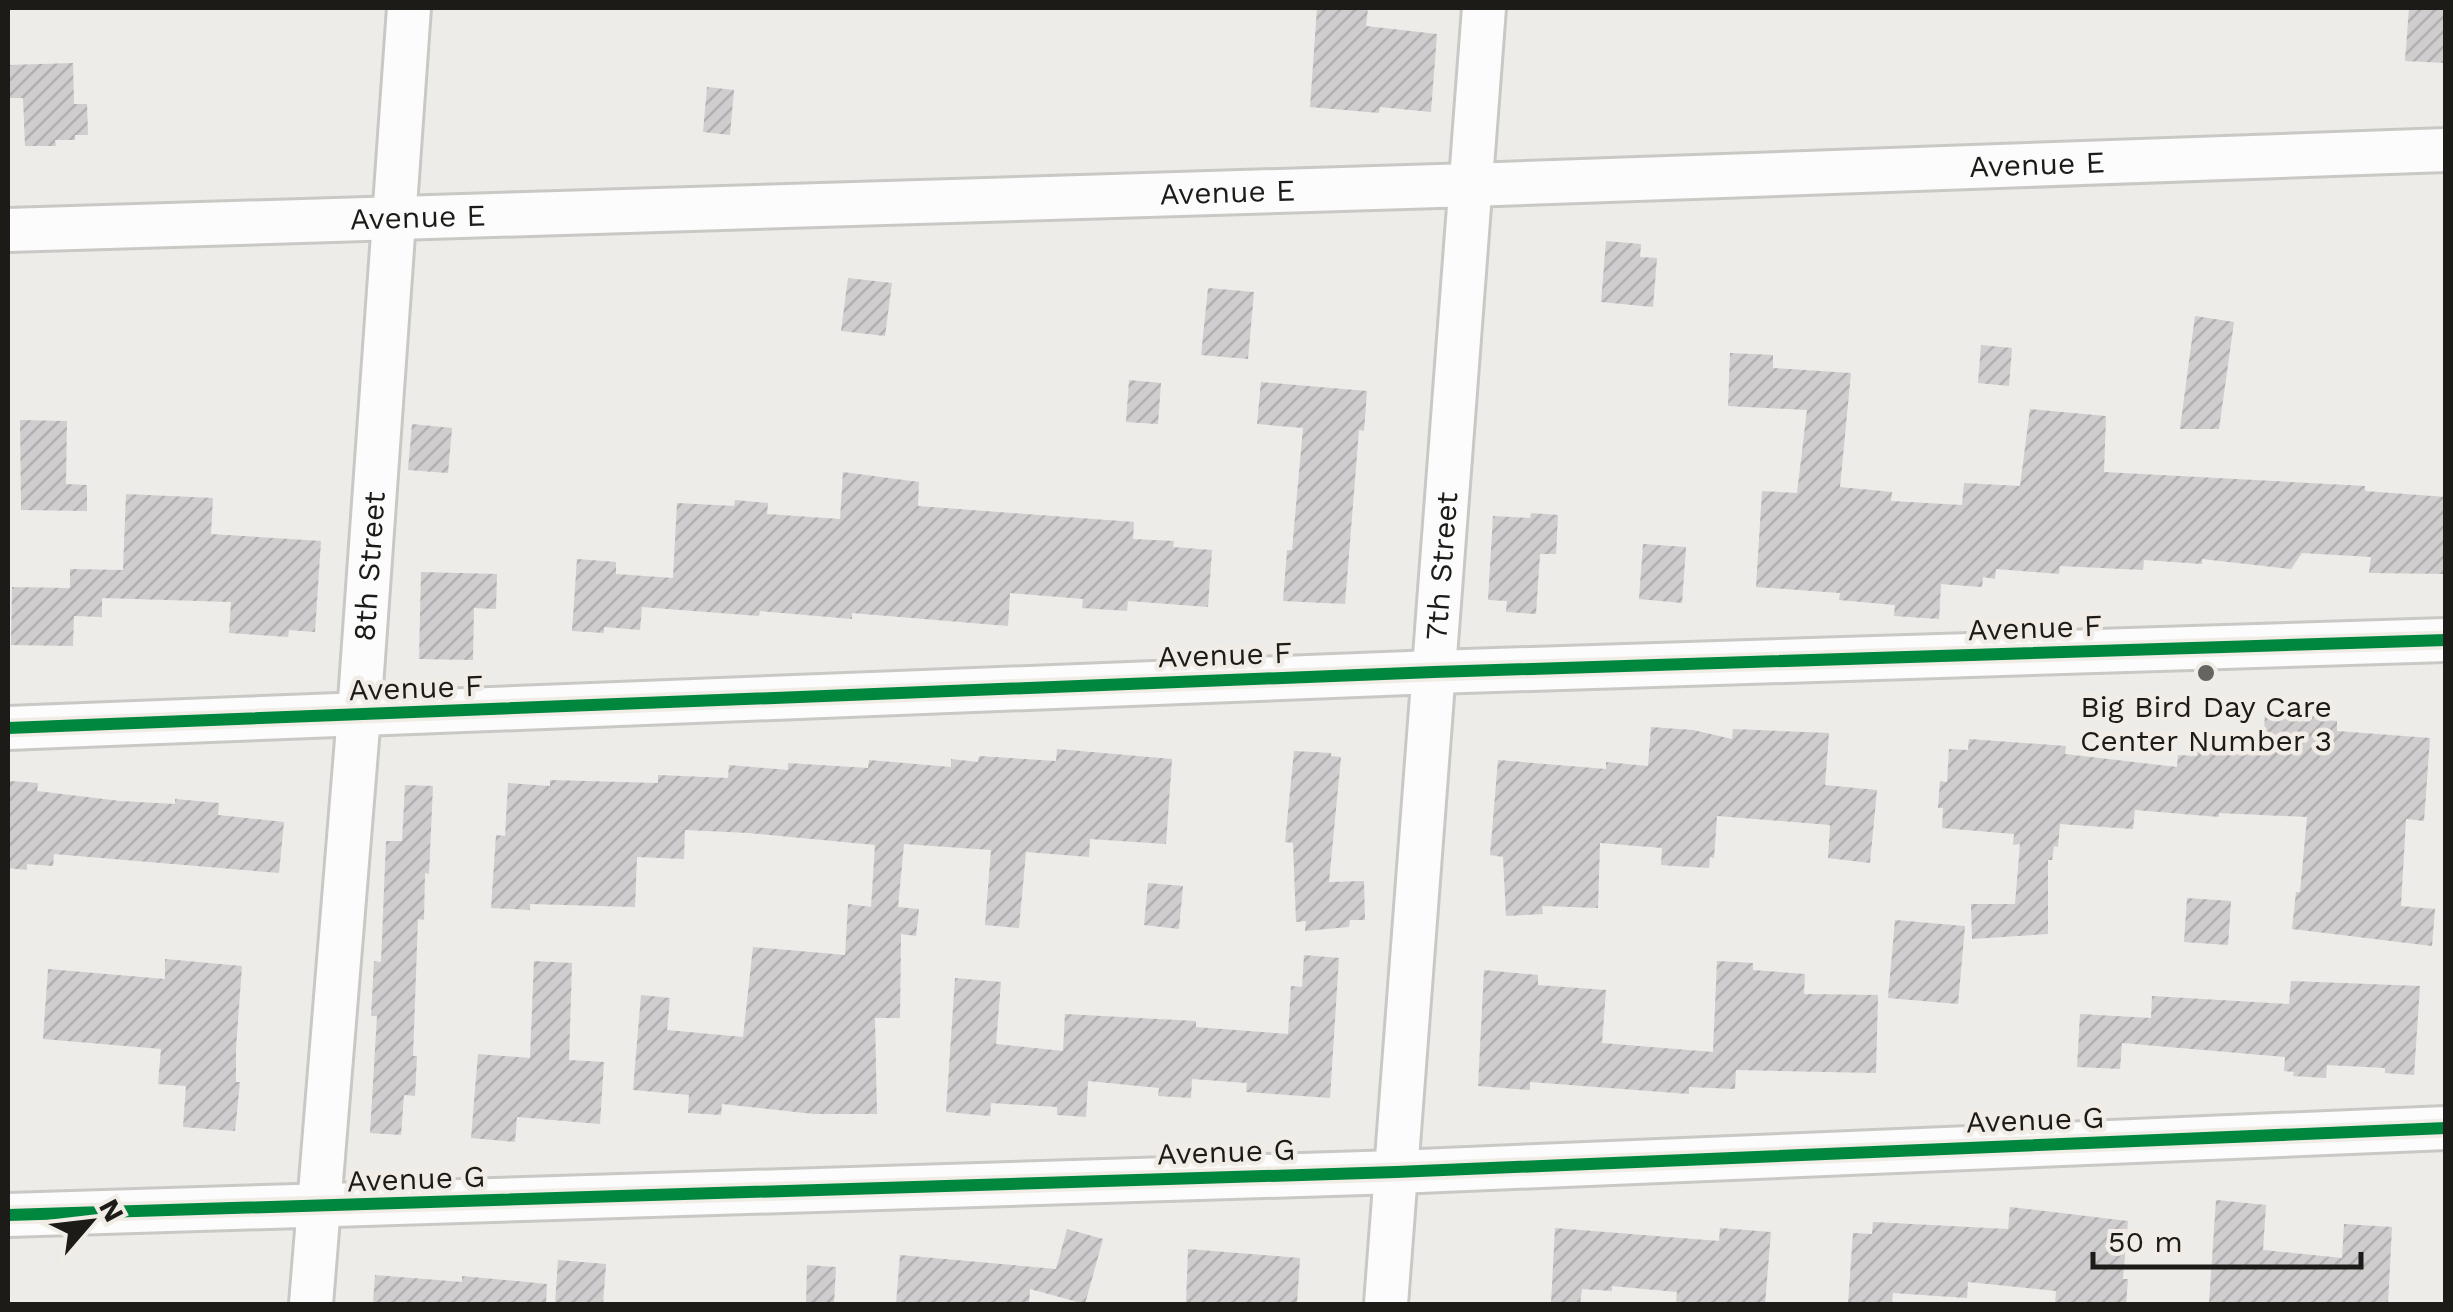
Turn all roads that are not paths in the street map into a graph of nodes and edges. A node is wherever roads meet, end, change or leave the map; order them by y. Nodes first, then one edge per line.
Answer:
1 (409, 8) edge
2 (1484, 8) edge
3 (2446, 150) edge
4 (1470, 186) junction
5 (393, 218) junction
6 (8, 230) edge
7 (2446, 640) edge
8 (1434, 672) junction
9 (359, 716) junction
10 (8, 728) edge
11 (2446, 1128) edge
12 (1396, 1172) junction
13 (319, 1207) junction
14 (8, 1216) edge
15 (311, 1304) edge
16 (1386, 1304) edge

1 - 5 street, 8th Street
2 - 4 street, 7th Street
3 - 4 street, Avenue E
4 - 5 street, Avenue E
4 - 8 street, 7th Street
5 - 6 street, Avenue E
5 - 9 street, 8th Street
7 - 8 street, Avenue F
8 - 9 street, Avenue F
8 - 12 street, 7th Street
9 - 10 street, Avenue F
9 - 13 street, 8th Street
11 - 12 street, Avenue G
12 - 13 street, Avenue G
12 - 16 street, 7th Street
13 - 14 street, Avenue G
13 - 15 street, 8th Street

